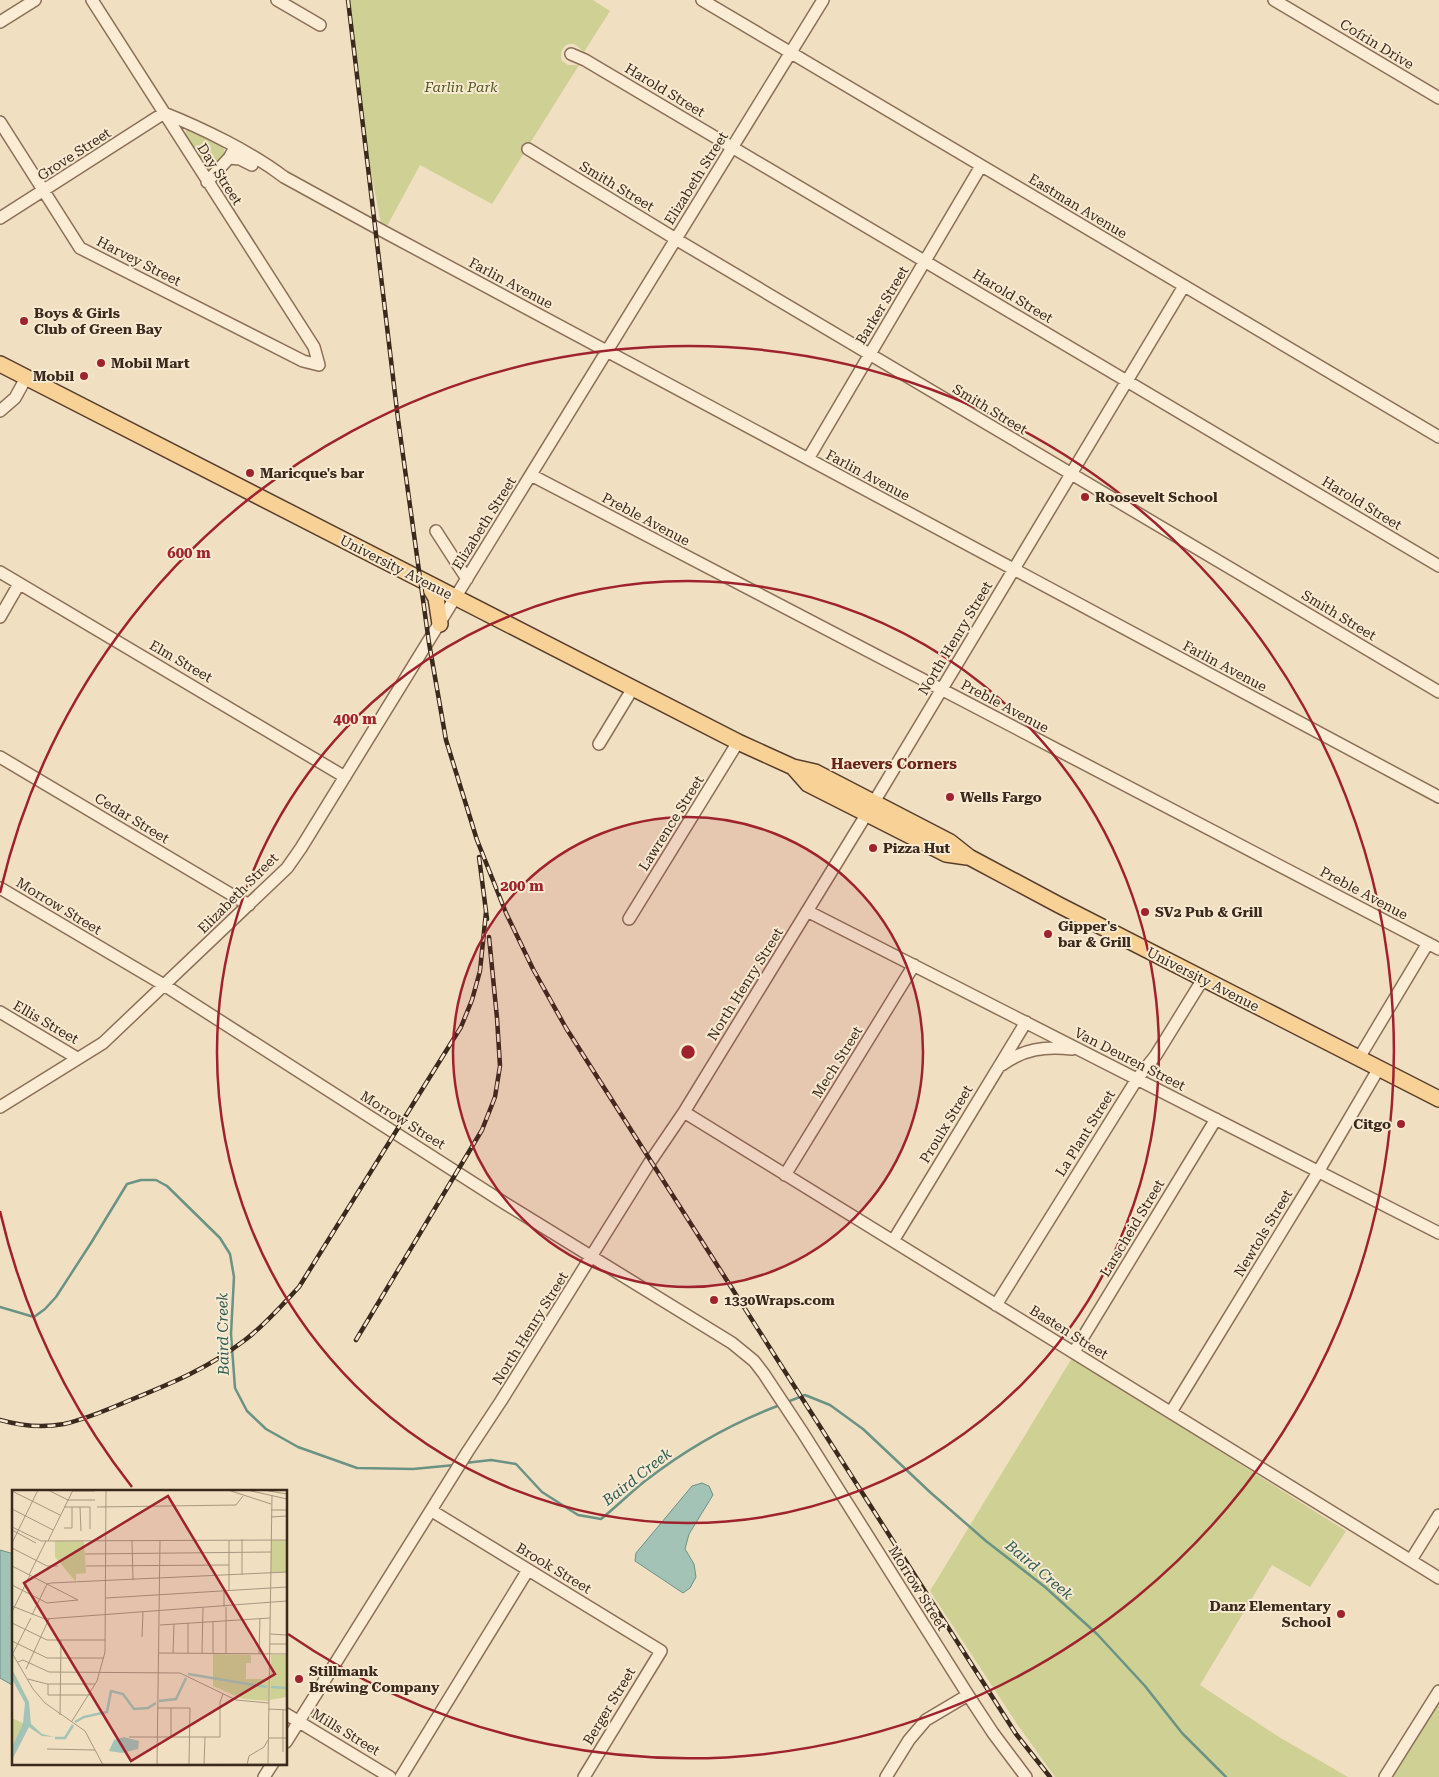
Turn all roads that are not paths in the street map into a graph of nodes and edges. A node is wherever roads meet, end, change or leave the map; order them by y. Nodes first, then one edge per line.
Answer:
1 (35, 0) edge
2 (92, 0) edge
3 (277, 0) edge
4 (702, 0) edge
5 (823, 0) edge
6 (1274, 0) edge
7 (0, 22) edge
8 (320, 26) dead end
9 (792, 52) junction
10 (571, 54) dead end
11 (1439, 98) edge
12 (164, 113) junction
13 (0, 122) edge
14 (235, 147) junction
15 (733, 147) junction
16 (528, 149) dead end
17 (229, 158) junction
18 (981, 166) junction
19 (284, 177) junction
20 (207, 182) junction
21 (43, 191) junction
22 (0, 218) edge
23 (676, 240) junction
24 (925, 262) junction
25 (1184, 286) junction
26 (607, 351) junction
27 (870, 355) junction
28 (0, 364) edge
29 (319, 365) joint
30 (26, 378) junction
31 (1127, 381) junction
32 (0, 411) edge
33 (1439, 436) edge
34 (808, 460) junction
35 (1071, 474) junction
36 (531, 475) junction
37 (436, 531) dead end
38 (1439, 566) edge
39 (1013, 570) junction
40 (0, 572) edge
41 (467, 579) junction
42 (426, 582) junction
43 (19, 584) junction
44 (456, 598) junction
45 (0, 617) edge
46 (440, 624) junction
47 (633, 688) junction
48 (942, 689) junction
49 (1439, 692) edge
50 (738, 742) junction
51 (599, 744) dead end
52 (0, 758) edge
53 (346, 777) junction
54 (1439, 797) edge
55 (871, 808) junction
56 (0, 888) edge
57 (249, 905) junction
58 (807, 911) junction
59 (629, 919) dead end
60 (1428, 943) junction
61 (1439, 949) edge
62 (914, 966) junction
63 (1203, 979) junction
64 (164, 985) junction
65 (0, 1012) edge
66 (1026, 1022) junction
67 (1082, 1051) junction
68 (77, 1058) junction
69 (1358, 1058) junction
70 (1379, 1068) junction
71 (994, 1074) junction
72 (1137, 1079) junction
73 (1439, 1099) edge
74 (0, 1107) edge
75 (684, 1112) junction
76 (1216, 1119) junction
77 (1318, 1172) junction
78 (785, 1174) junction
79 (1439, 1233) edge
80 (893, 1241) junction
81 (592, 1257) junction
82 (996, 1305) junction
83 (1074, 1352) junction
84 (1172, 1412) junction
85 (432, 1511) junction
86 (1439, 1515) edge
87 (1411, 1560) junction
88 (528, 1570) junction
89 (1439, 1578) edge
90 (661, 1651) joint
91 (1439, 1691) edge
92 (968, 1695) junction
93 (288, 1715) edge
94 (299, 1721) junction
95 (288, 1739) edge
96 (272, 1764) edge
97 (264, 1777) edge
98 (390, 1777) edge
99 (401, 1777) edge
100 (584, 1777) edge
101 (886, 1777) edge
102 (1026, 1777) edge
103 (1385, 1777) edge

1 - 7 street
2 - 12 street, Day Street
3 - 8 street
4 - 9 street, Eastman Avenue
5 - 9 street, Elizabeth Street
6 - 11 street, Cofrin Drive
9 - 15 street, Elizabeth Street
9 - 18 street, Eastman Avenue
10 - 15 street, Harold Street
12 - 14 street, Farlin Avenue
12 - 20 street, Day Street
12 - 21 street, Grove Street
13 - 21 street, Harvey Street
14 - 17 street
14 - 19 street, Farlin Avenue
15 - 23 street, Elizabeth Street
15 - 24 street, Harold Street
16 - 23 street, Smith Street
17 - 19 street, Farlin Avenue
17 - 20 street
18 - 24 street, Barker Street
18 - 25 street, Eastman Avenue
19 - 26 street, Farlin Avenue
20 - 29 street, Day Street
21 - 22 street, Grove Street
21 - 29 street, Harvey Street
23 - 26 street, Elizabeth Street
23 - 27 street, Smith Street
24 - 27 street, Barker Street
24 - 31 street, Harold Street
25 - 31 street, North Henry Street
25 - 33 street, Eastman Avenue
26 - 34 street, Farlin Avenue
26 - 36 street, Elizabeth Street
27 - 34 street, Barker Street
27 - 35 street, Smith Street
28 - 30 main road, University Avenue
30 - 32 street
30 - 42 main road, University Avenue
31 - 35 street, North Henry Street
31 - 38 street, Harold Street
34 - 39 street, Farlin Avenue
35 - 39 street, North Henry Street
35 - 49 street, Smith Street
36 - 41 street, Elizabeth Street
36 - 48 street, Preble Avenue
37 - 41 street
39 - 48 street, North Henry Street
39 - 54 street, Farlin Avenue
40 - 43 street, Elm Street
41 - 44 street, Elizabeth Street
42 - 44 main road, University Avenue
42 - 46 main road
43 - 45 street
43 - 53 street, Elm Street
44 - 46 street, Elizabeth Street
44 - 47 main road, University Avenue
46 - 53 street, Elizabeth Street
47 - 50 main road, University Avenue
47 - 51 street
48 - 55 street, North Henry Street
48 - 60 street, Preble Avenue
50 - 55 main road, University Avenue
50 - 59 street, Lawrence Street
52 - 57 street, Cedar Street
53 - 57 street, Elizabeth Street
55 - 58 street, North Henry Street
55 - 63 main road, University Avenue
56 - 64 street, Morrow Street
57 - 64 street, Elizabeth Street
58 - 62 street, Van Deuren Street
58 - 75 street, North Henry Street
60 - 61 street, Preble Avenue
60 - 69 street
62 - 66 street, Van Deuren Street
62 - 78 street, Mech Street
63 - 69 main road, University Avenue
63 - 72 street, La Plant Street
64 - 68 street, Elizabeth Street
64 - 81 street, Morrow Street
65 - 68 street, Ellis Street
66 - 67 street, Van Deuren Street
66 - 71 street, Proulx Street
67 - 71 street
67 - 72 street, Van Deuren Street
68 - 74 street, Elizabeth Street
69 - 70 main road, University Avenue
70 - 73 main road, University Avenue
70 - 77 street, Newtols Street
71 - 80 street, Proulx Street
72 - 76 street, Van Deuren Street
72 - 82 street, La Plant Street
75 - 78 street, Basten Street
75 - 81 street, North Henry Street
76 - 77 street, Van Deuren Street
76 - 83 street, Larscheid Street
77 - 79 street, Van Deuren Street
77 - 84 street, Newtols Street
78 - 80 street, Basten Street
80 - 82 street, Basten Street
81 - 85 street, North Henry Street
81 - 92 street, Morrow Street
82 - 83 street, Basten Street
83 - 84 street, Basten Street
84 - 87 street, Basten Street
85 - 88 street, Brook Street
85 - 94 street, North Henry Street
86 - 87 street
87 - 89 street, Basten Street
88 - 90 street, Brook Street
88 - 99 street
90 - 100 street, Berger Street
91 - 103 street
92 - 101 street
92 - 102 street, Morrow Street
93 - 94 street, Mills Street
94 - 95 street, North Henry Street
94 - 98 street, Mills Street
96 - 97 street

